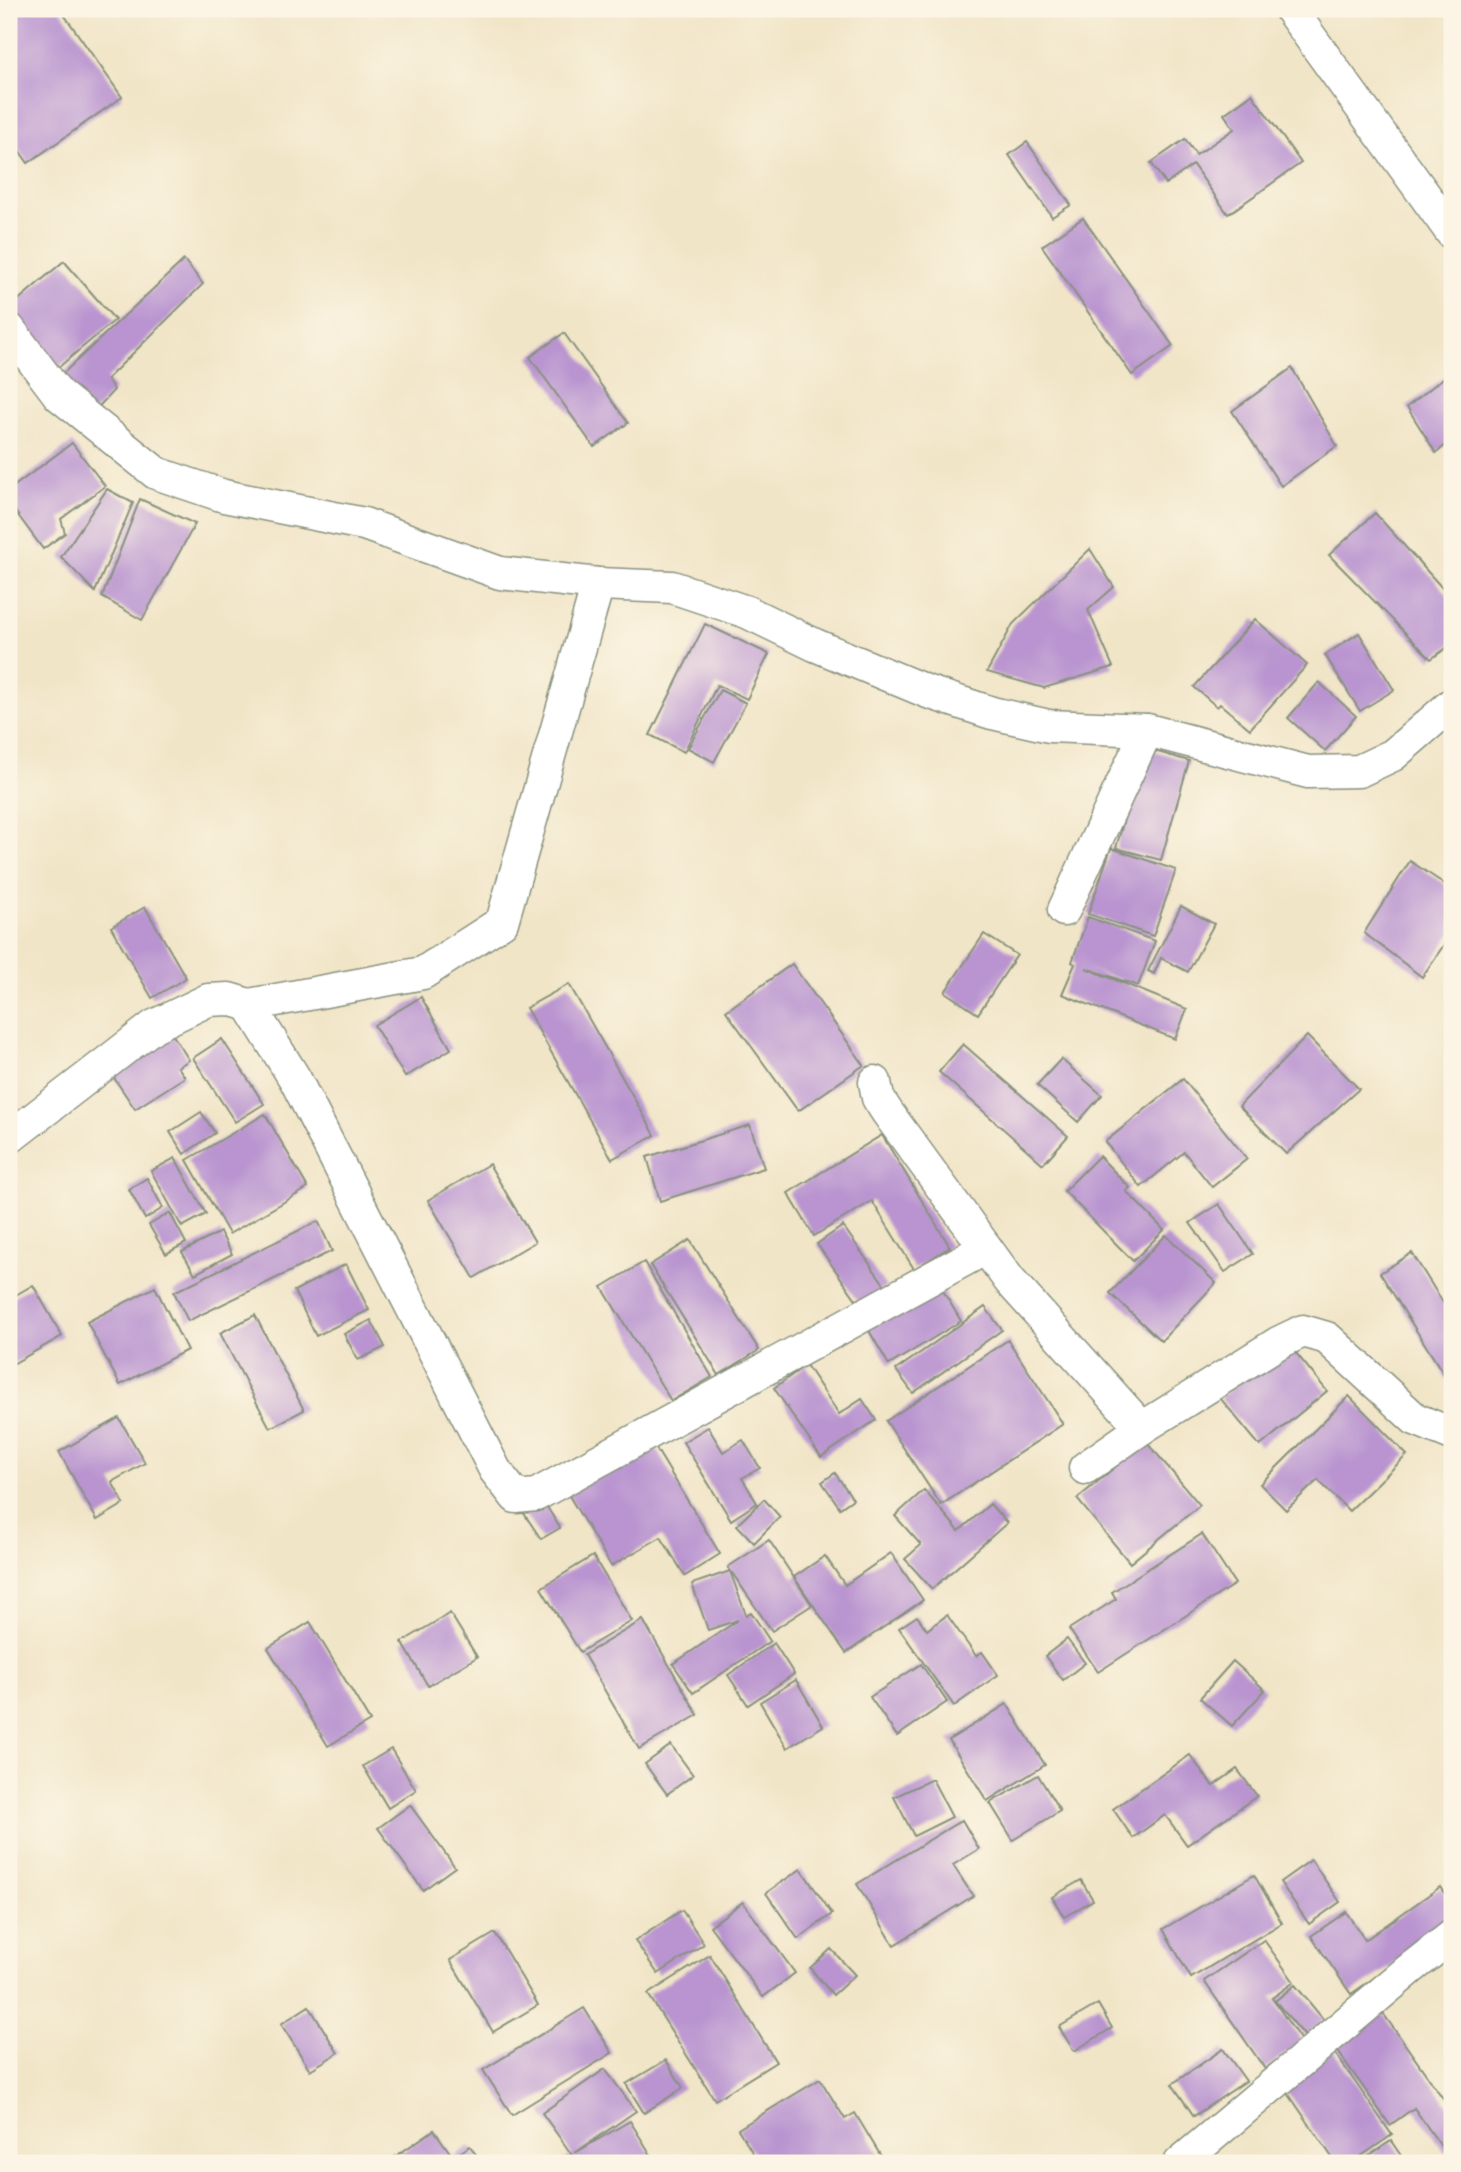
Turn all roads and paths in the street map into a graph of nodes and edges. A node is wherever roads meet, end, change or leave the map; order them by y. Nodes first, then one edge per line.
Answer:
1 (1290, 9) edge
2 (1452, 233) edge
3 (9, 329) edge
4 (597, 584) junction
5 (1452, 704) edge
6 (1147, 730) junction
7 (1064, 910) dead end
8 (249, 1005) junction
9 (875, 1082) dead end
10 (9, 1138) edge
11 (986, 1248) junction
12 (1143, 1428) junction
13 (1452, 1434) edge
14 (1085, 1468) dead end
15 (1452, 1936) edge
16 (1180, 2163) edge

1 - 2 street
3 - 4 street
4 - 6 street
4 - 8 street
5 - 6 street
6 - 7 street
8 - 10 street
8 - 11 street
9 - 11 street
11 - 12 street
12 - 13 street
12 - 14 street
15 - 16 street

